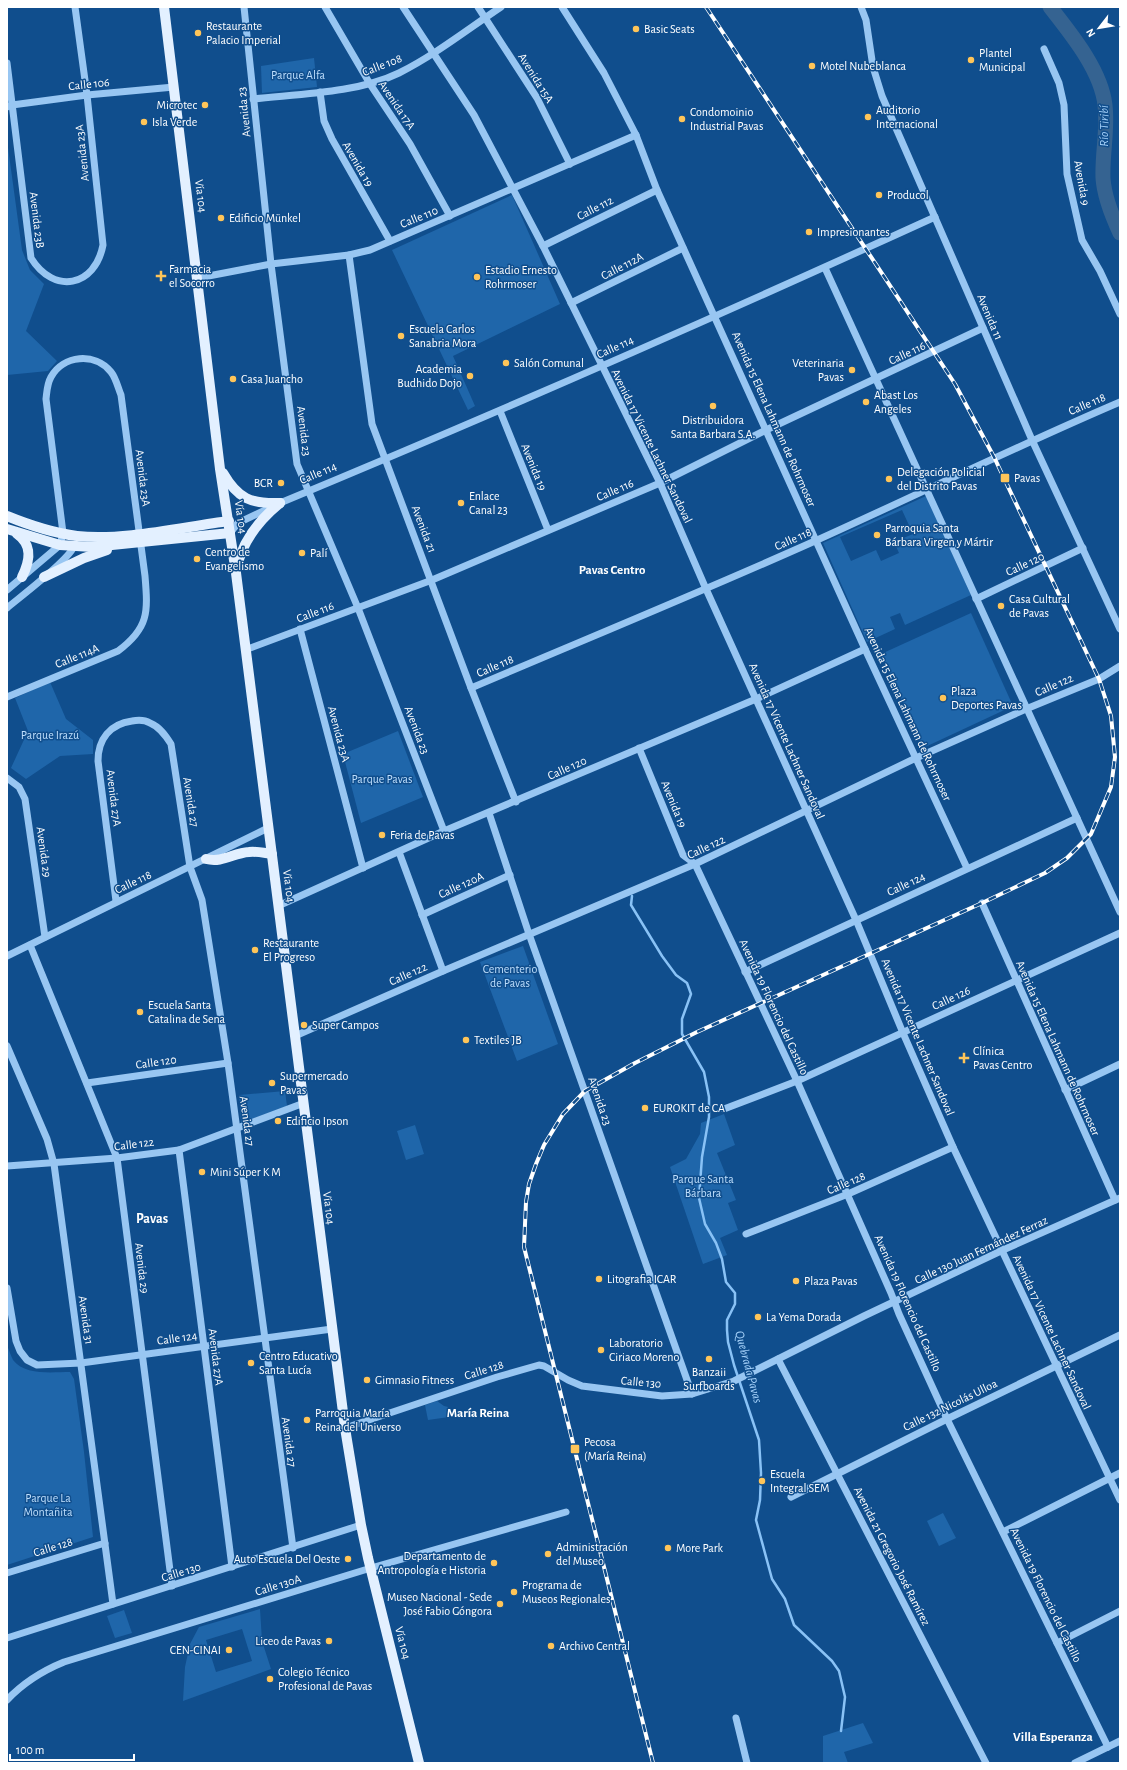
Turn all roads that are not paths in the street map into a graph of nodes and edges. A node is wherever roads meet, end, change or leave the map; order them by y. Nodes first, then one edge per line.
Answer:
1 (75, 7) edge
2 (164, 7) edge
3 (244, 7) edge
4 (325, 7) edge
5 (403, 7) edge
6 (478, 7) edge
7 (501, 7) edge
8 (562, 7) edge
9 (860, 7) edge
10 (485, 18) junction
11 (1044, 49) dead end
12 (433, 52) junction
13 (7, 63) edge
14 (370, 84) junction
15 (174, 87) junction
16 (320, 92) junction
17 (87, 95) junction
18 (253, 99) junction
19 (10, 106) edge
20 (636, 135) junction
21 (570, 164) junction
22 (513, 189) junction
23 (656, 190) junction
24 (450, 216) junction
25 (935, 217) junction
26 (390, 241) junction
27 (543, 246) junction
28 (683, 248) junction
29 (349, 255) junction
30 (271, 264) junction
31 (825, 268) junction
32 (198, 278) junction
33 (72, 281) joint
34 (572, 304) junction
35 (1120, 314) edge
36 (715, 316) junction
37 (983, 328) junction
38 (602, 367) junction
39 (875, 380) junction
40 (1120, 402) edge
41 (500, 411) junction
42 (766, 430) junction
43 (1032, 440) junction
44 (384, 460) junction
45 (220, 469) junction
46 (660, 483) junction
47 (927, 489) junction
48 (309, 491) junction
49 (280, 503) junction
50 (7, 516) edge
51 (233, 522) junction
52 (10, 530) edge
53 (548, 530) junction
54 (63, 533) junction
55 (230, 533) junction
56 (76, 536) junction
57 (139, 538) junction
58 (817, 540) junction
59 (60, 545) junction
60 (126, 545) junction
61 (74, 547) junction
62 (1083, 548) junction
63 (236, 573) junction
64 (22, 577) junction
65 (44, 577) junction
66 (432, 580) junction
67 (706, 589) junction
68 (7, 590) edge
69 (976, 599) junction
70 (7, 608) edge
71 (358, 608) junction
72 (144, 621) joint
73 (1120, 629) edge
74 (300, 630) junction
75 (865, 649) junction
76 (245, 650) junction
77 (1120, 667) edge
78 (471, 688) junction
79 (7, 697) edge
80 (756, 699) junction
81 (1026, 709) junction
82 (136, 720) joint
83 (639, 748) junction
84 (916, 758) junction
85 (7, 778) edge
86 (516, 802) junction
87 (806, 812) junction
88 (489, 813) junction
89 (1077, 818) junction
90 (268, 828) junction
91 (444, 831) junction
92 (399, 852) junction
93 (272, 854) junction
94 (206, 859) junction
95 (695, 864) junction
96 (190, 867) junction
97 (363, 868) junction
98 (967, 868) junction
99 (510, 875) junction
100 (116, 902) junction
101 (982, 903) dead end
102 (278, 906) junction
103 (1120, 912) edge
104 (422, 915) junction
105 (856, 920) junction
106 (1120, 933) edge
107 (530, 934) junction
108 (45, 937) junction
109 (30, 945) junction
110 (7, 956) edge
111 (443, 971) junction
112 (745, 972) junction
113 (1016, 980) junction
114 (903, 1033) junction
115 (295, 1036) junction
116 (7, 1046) edge
117 (228, 1064) junction
118 (1120, 1064) edge
119 (797, 1080) junction
120 (87, 1083) junction
121 (1065, 1090) junction
122 (304, 1103) junction
123 (724, 1109) dead end
124 (237, 1128) junction
125 (953, 1147) junction
126 (179, 1150) junction
127 (117, 1158) junction
128 (54, 1164) junction
129 (7, 1166) edge
130 (848, 1194) junction
131 (1117, 1199) edge
132 (746, 1234) dead end
133 (1003, 1250) junction
134 (7, 1288) edge
135 (895, 1302) junction
136 (332, 1329) junction
137 (1120, 1335) edge
138 (264, 1338) junction
139 (204, 1346) junction
140 (142, 1355) junction
141 (778, 1359) junction
142 (81, 1363) junction
143 (539, 1365) joint
144 (1056, 1366) junction
145 (744, 1376) joint
146 (692, 1394) junction
147 (947, 1418) junction
148 (346, 1428) junction
149 (1120, 1473) edge
150 (838, 1474) junction
151 (1110, 1478) junction
152 (792, 1497) dead end
153 (1120, 1500) edge
154 (566, 1512) dead end
155 (361, 1525) junction
156 (1003, 1532) junction
157 (105, 1543) junction
158 (293, 1548) junction
159 (232, 1567) junction
160 (371, 1568) junction
161 (7, 1573) edge
162 (172, 1586) junction
163 (113, 1604) junction
164 (1120, 1611) edge
165 (7, 1638) edge
166 (1057, 1643) junction
167 (7, 1700) edge
168 (736, 1718) dead end
169 (1120, 1741) edge
170 (1108, 1747) junction
171 (419, 1763) edge
172 (747, 1763) edge
173 (986, 1763) edge
174 (1075, 1763) edge

1 - 17 street, Avenida 23A
2 - 15 main road, Vía 104
3 - 18 street, Avenida 23
4 - 14 street, Avenida 17A
5 - 12 street, Avenida 17 Vicente Lachner Sandoval
6 - 10 street, Avenida 15A
7 - 10 street, Calle 108
8 - 20 street, Avenida 15 Elena Lahmann de Rohrmoser
9 - 25 street, Avenida 11
10 - 12 street, Calle 108
10 - 21 street, Avenida 15A
11 - 35 street, Avenida 9
12 - 14 street, Calle 108
12 - 22 street, Avenida 17 Vicente Lachner Sandoval
13 - 19 street, Avenida 23B
14 - 16 street, Calle 108
14 - 24 street, Avenida 17A
15 - 17 street, Calle 106
15 - 32 main road, Vía 104
16 - 18 street, Calle 108
16 - 26 street, Avenida 19
17 - 19 street, Calle 106
17 - 33 street, Avenida 23A
18 - 30 street, Avenida 23
19 - 33 street, Avenida 23B
20 - 21 street, Calle 110
20 - 23 street, Avenida 15 Elena Lahmann de Rohrmoser
21 - 22 street, Calle 110
22 - 24 street, Calle 110
22 - 27 street, Avenida 17 Vicente Lachner Sandoval
23 - 27 street, Calle 112
23 - 28 street, Avenida 15 Elena Lahmann de Rohrmoser
24 - 26 street, Calle 110
25 - 31 street, Calle 114
25 - 37 street, Avenida 11
26 - 29 street, Calle 110
27 - 34 street, Avenida 17 Vicente Lachner Sandoval
28 - 34 street, Calle 112A
28 - 36 street, Avenida 15 Elena Lahmann de Rohrmoser
29 - 30 street, Calle 110
29 - 44 street, Avenida 21
30 - 32 street, Calle 110
30 - 48 street, Avenida 23
31 - 36 street, Calle 114
31 - 39 street
32 - 45 main road, Vía 104
34 - 38 street, Avenida 17 Vicente Lachner Sandoval
36 - 38 street, Calle 114
36 - 42 street, Avenida 15 Elena Lahmann de Rohrmoser
37 - 39 street, Calle 116
37 - 43 street, Avenida 11
38 - 41 street, Calle 114
38 - 46 street, Avenida 17 Vicente Lachner Sandoval
39 - 42 street, Calle 116
39 - 47 street
40 - 43 street, Calle 118
41 - 44 street, Calle 114
41 - 53 street, Avenida 19
42 - 46 street, Calle 116
42 - 58 street, Avenida 15 Elena Lahmann de Rohrmoser
43 - 47 street, Calle 118
43 - 62 street, Avenida 11
44 - 48 street, Calle 114
44 - 66 street, Avenida 21
45 - 49 main road
45 - 51 main road, Vía 104
46 - 53 street, Calle 116
46 - 67 street, Avenida 17 Vicente Lachner Sandoval
47 - 58 street, Calle 118
47 - 69 street
48 - 49 street, Calle 114
48 - 71 street, Avenida 23
49 - 51 street, Calle 114
49 - 63 main road
50 - 54 main road, Calle 114
51 - 55 main road, Vía 104
51 - 57 main road, Calle 114
52 - 59 main road, Calle 114
52 - 64 main road
53 - 66 street, Calle 116
54 - 56 main road, Calle 114
54 - 57 street, Avenida 23A
54 - 59 street
55 - 57 main road, Calle 114
55 - 63 main road, Vía 104
56 - 57 main road, Calle 114
56 - 61 street
57 - 60 main road, Calle 114
57 - 72 street, Avenida 23A
58 - 67 street, Calle 118
58 - 75 street, Avenida 15 Elena Lahmann de Rohrmoser
59 - 61 main road, Calle 114
59 - 64 street
60 - 61 main road, Calle 114
60 - 65 main road
61 - 65 street
62 - 69 street, Calle 120
62 - 73 street, Avenida 11
63 - 76 main road, Vía 104
64 - 68 street
65 - 70 street
66 - 71 street, Calle 116
66 - 78 street, Avenida 21
67 - 78 street, Calle 118
67 - 80 street, Avenida 17 Vicente Lachner Sandoval
69 - 81 street
71 - 74 street, Calle 116
71 - 91 street, Avenida 23
72 - 79 street, Calle 114A
74 - 76 street, Calle 116
74 - 97 street, Avenida 23A
75 - 80 street, Calle 120
75 - 84 street, Avenida 15 Elena Lahmann de Rohrmoser
76 - 90 main road, Vía 104
77 - 81 street, Calle 122
78 - 86 street, Avenida 21
80 - 83 street, Calle 120
80 - 87 street, Avenida 17 Vicente Lachner Sandoval
81 - 84 street, Calle 122
81 - 89 street
82 - 96 street, Avenida 27
82 - 100 street, Avenida 27A
83 - 86 street, Calle 120
83 - 95 street, Avenida 19
84 - 87 street, Calle 122
84 - 98 street, Avenida 15 Elena Lahmann de Rohrmoser
85 - 108 street, Avenida 29
86 - 88 street, Calle 120
87 - 95 street, Calle 122
87 - 105 street, Avenida 17 Vicente Lachner Sandoval
88 - 91 street, Calle 120
88 - 99 street, Avenida 23
89 - 98 street, Calle 124
89 - 103 street
90 - 93 main road, Vía 104
90 - 94 street, Calle 118
91 - 92 street, Calle 120
92 - 97 street, Calle 120
92 - 104 street
93 - 94 main road
93 - 102 main road, Vía 104
94 - 96 street, Calle 118
95 - 107 street, Calle 122
95 - 112 street, Avenida 19 Florencio del Castillo
96 - 100 street, Calle 118
96 - 117 street, Avenida 27
97 - 102 street, Calle 120
98 - 105 street, Calle 124
99 - 104 street, Calle 120A
99 - 107 street, Avenida 23
100 - 108 street, Calle 118
101 - 113 street, Avenida 15 Elena Lahmann de Rohrmoser
102 - 115 main road, Vía 104
104 - 111 street
105 - 112 street, Calle 124
105 - 114 street, Avenida 17 Vicente Lachner Sandoval
106 - 113 street, Calle 126
107 - 111 street, Calle 122
107 - 146 street, Avenida 23
108 - 109 street, Calle 118
109 - 110 street, Calle 118
109 - 120 street, Avenida 29
111 - 115 street, Calle 122
112 - 119 street, Avenida 19 Florencio del Castillo
113 - 114 street, Calle 126
113 - 121 street, Avenida 15 Elena Lahmann de Rohrmoser
114 - 119 street, Calle 126
114 - 125 street, Avenida 17 Vicente Lachner Sandoval
115 - 122 main road, Vía 104
116 - 128 street, Avenida 31
117 - 120 street, Calle 120
117 - 124 street, Avenida 27
118 - 121 street
119 - 123 street, Calle 126
119 - 130 street, Avenida 19 Florencio del Castillo
120 - 127 street, Avenida 29
121 - 131 street, Avenida 15 Elena Lahmann de Rohrmoser
122 - 124 street, Calle 122
122 - 136 main road, Vía 104
124 - 126 street, Calle 122
124 - 138 street, Avenida 27
125 - 130 street, Calle 128
125 - 133 street, Avenida 17 Vicente Lachner Sandoval
126 - 127 street, Calle 122
126 - 139 street, Avenida 27A
127 - 128 street, Calle 122
127 - 140 street, Avenida 29
128 - 129 street, Calle 122
128 - 142 street, Avenida 31
130 - 132 street, Calle 128
130 - 135 street, Avenida 19 Florencio del Castillo
131 - 133 street, Calle 130 Juan Fernández Ferraz
133 - 135 street, Calle 130 Juan Fernández Ferraz
133 - 144 street, Avenida 17 Vicente Lachner Sandoval
134 - 142 street, Calle 124
135 - 141 street, Calle 130 Juan Fernández Ferraz
135 - 147 street, Avenida 19 Florencio del Castillo
136 - 138 street, Calle 124
136 - 148 main road, Vía 104
137 - 144 street, Calle 132 Nicolás Ulloa
138 - 139 street, Calle 124
138 - 158 street, Avenida 27
139 - 140 street, Calle 124
139 - 159 street, Avenida 27A
140 - 142 street, Calle 124
140 - 162 street, Avenida 29
141 - 145 street, Calle 130 Juan Fernández Ferraz
141 - 150 street, Avenida 21 Gregorio José Ramírez
142 - 157 street, Avenida 31
143 - 146 street, Calle 130
143 - 148 street, Calle 128
144 - 147 street, Calle 132 Nicolás Ulloa
144 - 151 street, Avenida 17 Vicente Lachner Sandoval
145 - 146 street, Calle 130
147 - 150 street, Calle 132 Nicolás Ulloa
147 - 156 street, Avenida 19 Florencio del Castillo
148 - 155 main road, Vía 104
149 - 151 street
150 - 152 street, Calle 132 Nicolás Ulloa
150 - 173 street, Avenida 21 Gregorio José Ramírez
151 - 153 street, Avenida 17 Vicente Lachner Sandoval
151 - 156 street
154 - 160 street, Calle 130A
155 - 158 street, Calle 130
155 - 160 main road, Vía 104
156 - 166 street, Avenida 19 Florencio del Castillo
157 - 161 street, Calle 128
157 - 163 street, Avenida 31
158 - 159 street, Calle 130
159 - 162 street, Calle 130
160 - 167 street, Calle 130A
160 - 171 main road, Vía 104
162 - 163 street, Calle 130
163 - 165 street, Calle 130
164 - 166 street
166 - 170 street, Avenida 19 Florencio del Castillo
168 - 172 street
169 - 170 street
170 - 174 street

